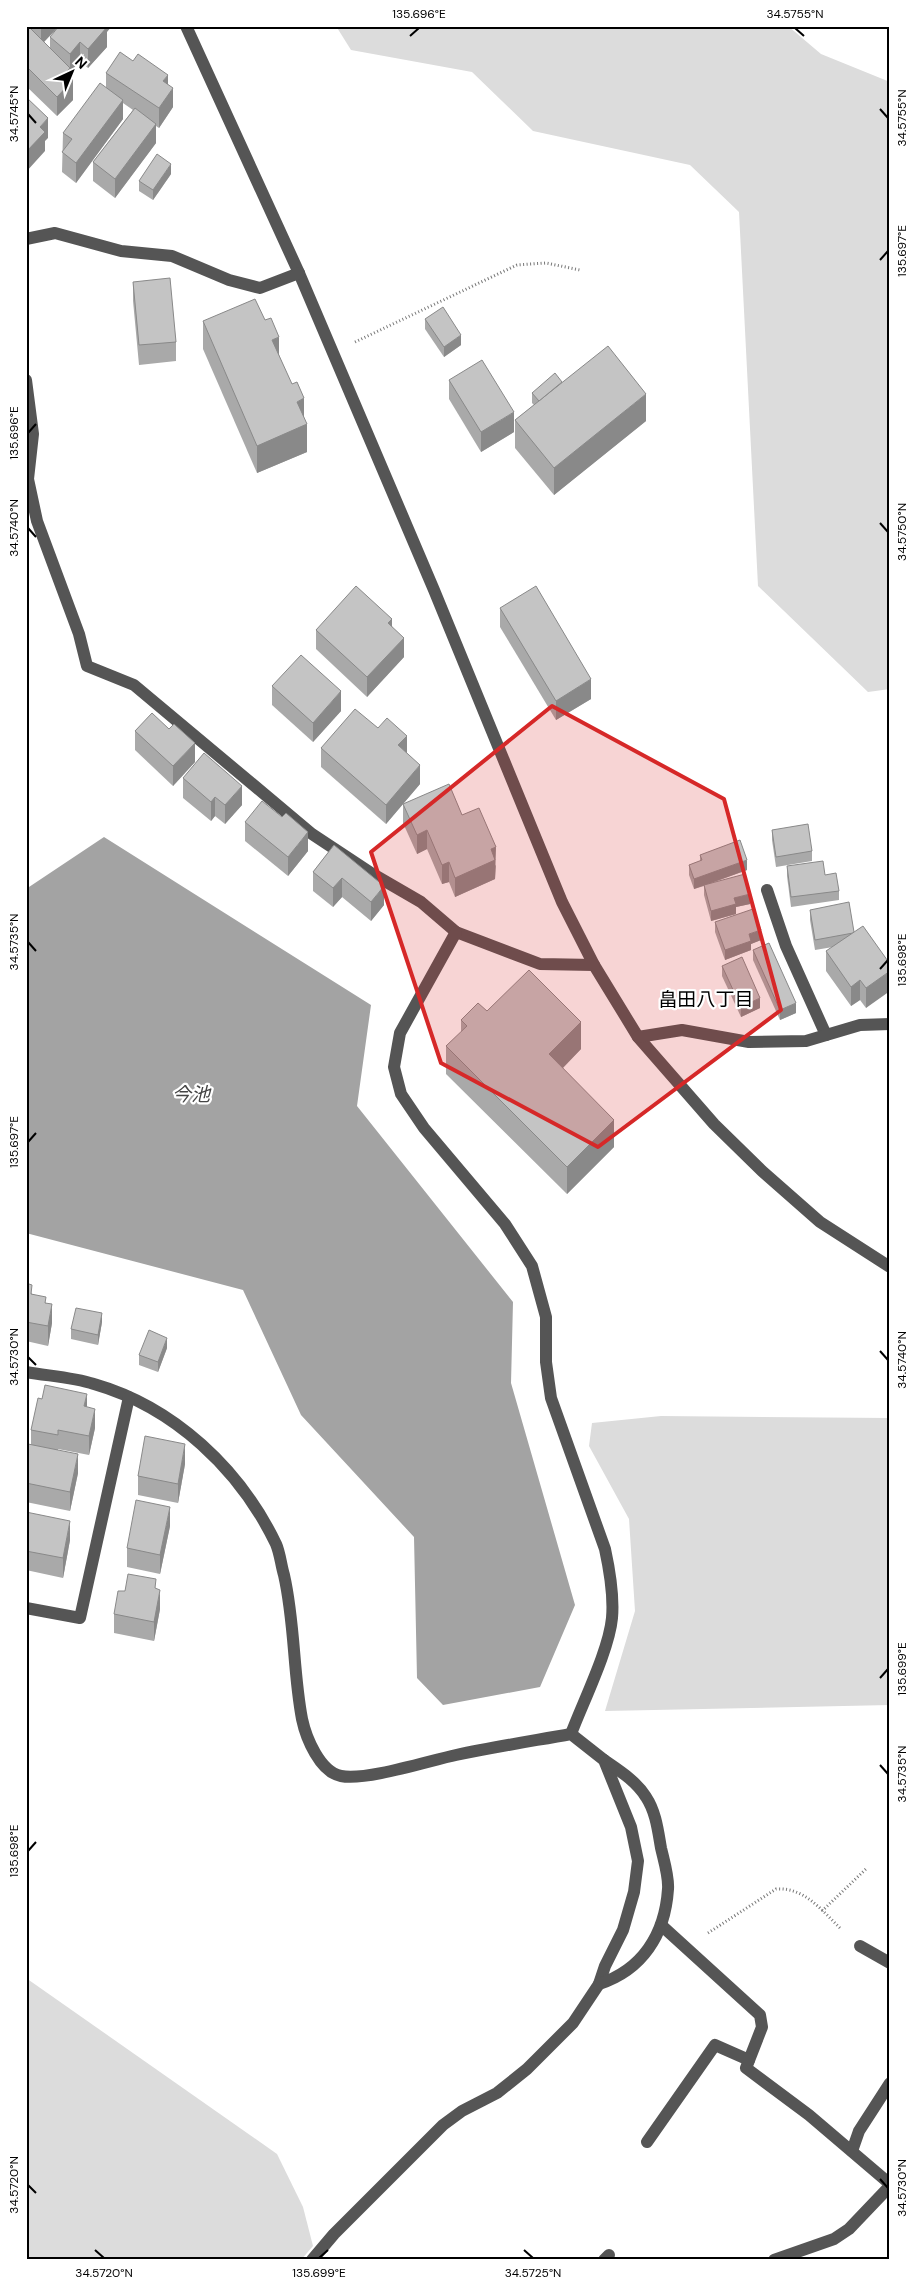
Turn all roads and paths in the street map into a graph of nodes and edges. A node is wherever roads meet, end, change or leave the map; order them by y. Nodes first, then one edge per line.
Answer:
1 (186, 26) edge
2 (26, 239) edge
3 (580, 270) dead end
4 (298, 274) junction
5 (332, 353) junction
6 (26, 380) edge
7 (767, 890) dead end
8 (456, 932) junction
9 (594, 965) junction
10 (890, 1024) edge
11 (826, 1035) junction
12 (638, 1036) junction
13 (890, 1267) edge
14 (26, 1372) edge
15 (129, 1397) junction
16 (26, 1608) edge
17 (571, 1734) junction
18 (604, 1760) junction
19 (867, 1868) dead end
20 (822, 1911) junction
21 (661, 1925) junction
22 (860, 1946) joint
23 (686, 1948) junction
24 (890, 1963) edge
25 (599, 1984) junction
26 (749, 2060) junction
27 (890, 2084) edge
28 (647, 2142) dead end
29 (852, 2151) junction
30 (890, 2185) edge
31 (312, 2260) edge
32 (774, 2260) edge

1 - 4 street
2 - 4 street
3 - 5 path
4 - 5 street
5 - 9 street
6 - 8 street
7 - 11 street
8 - 9 street
8 - 17 street
9 - 12 street
10 - 11 street
11 - 12 street
12 - 13 street
14 - 15 street
15 - 16 street
15 - 17 street
17 - 18 street
18 - 21 street
18 - 25 street
19 - 20 path
20 - 22 path
20 - 23 path
21 - 23 street
21 - 25 street
22 - 24 street
23 - 26 street
25 - 31 street
26 - 28 street
26 - 29 street
27 - 29 street
29 - 30 street
30 - 32 street

